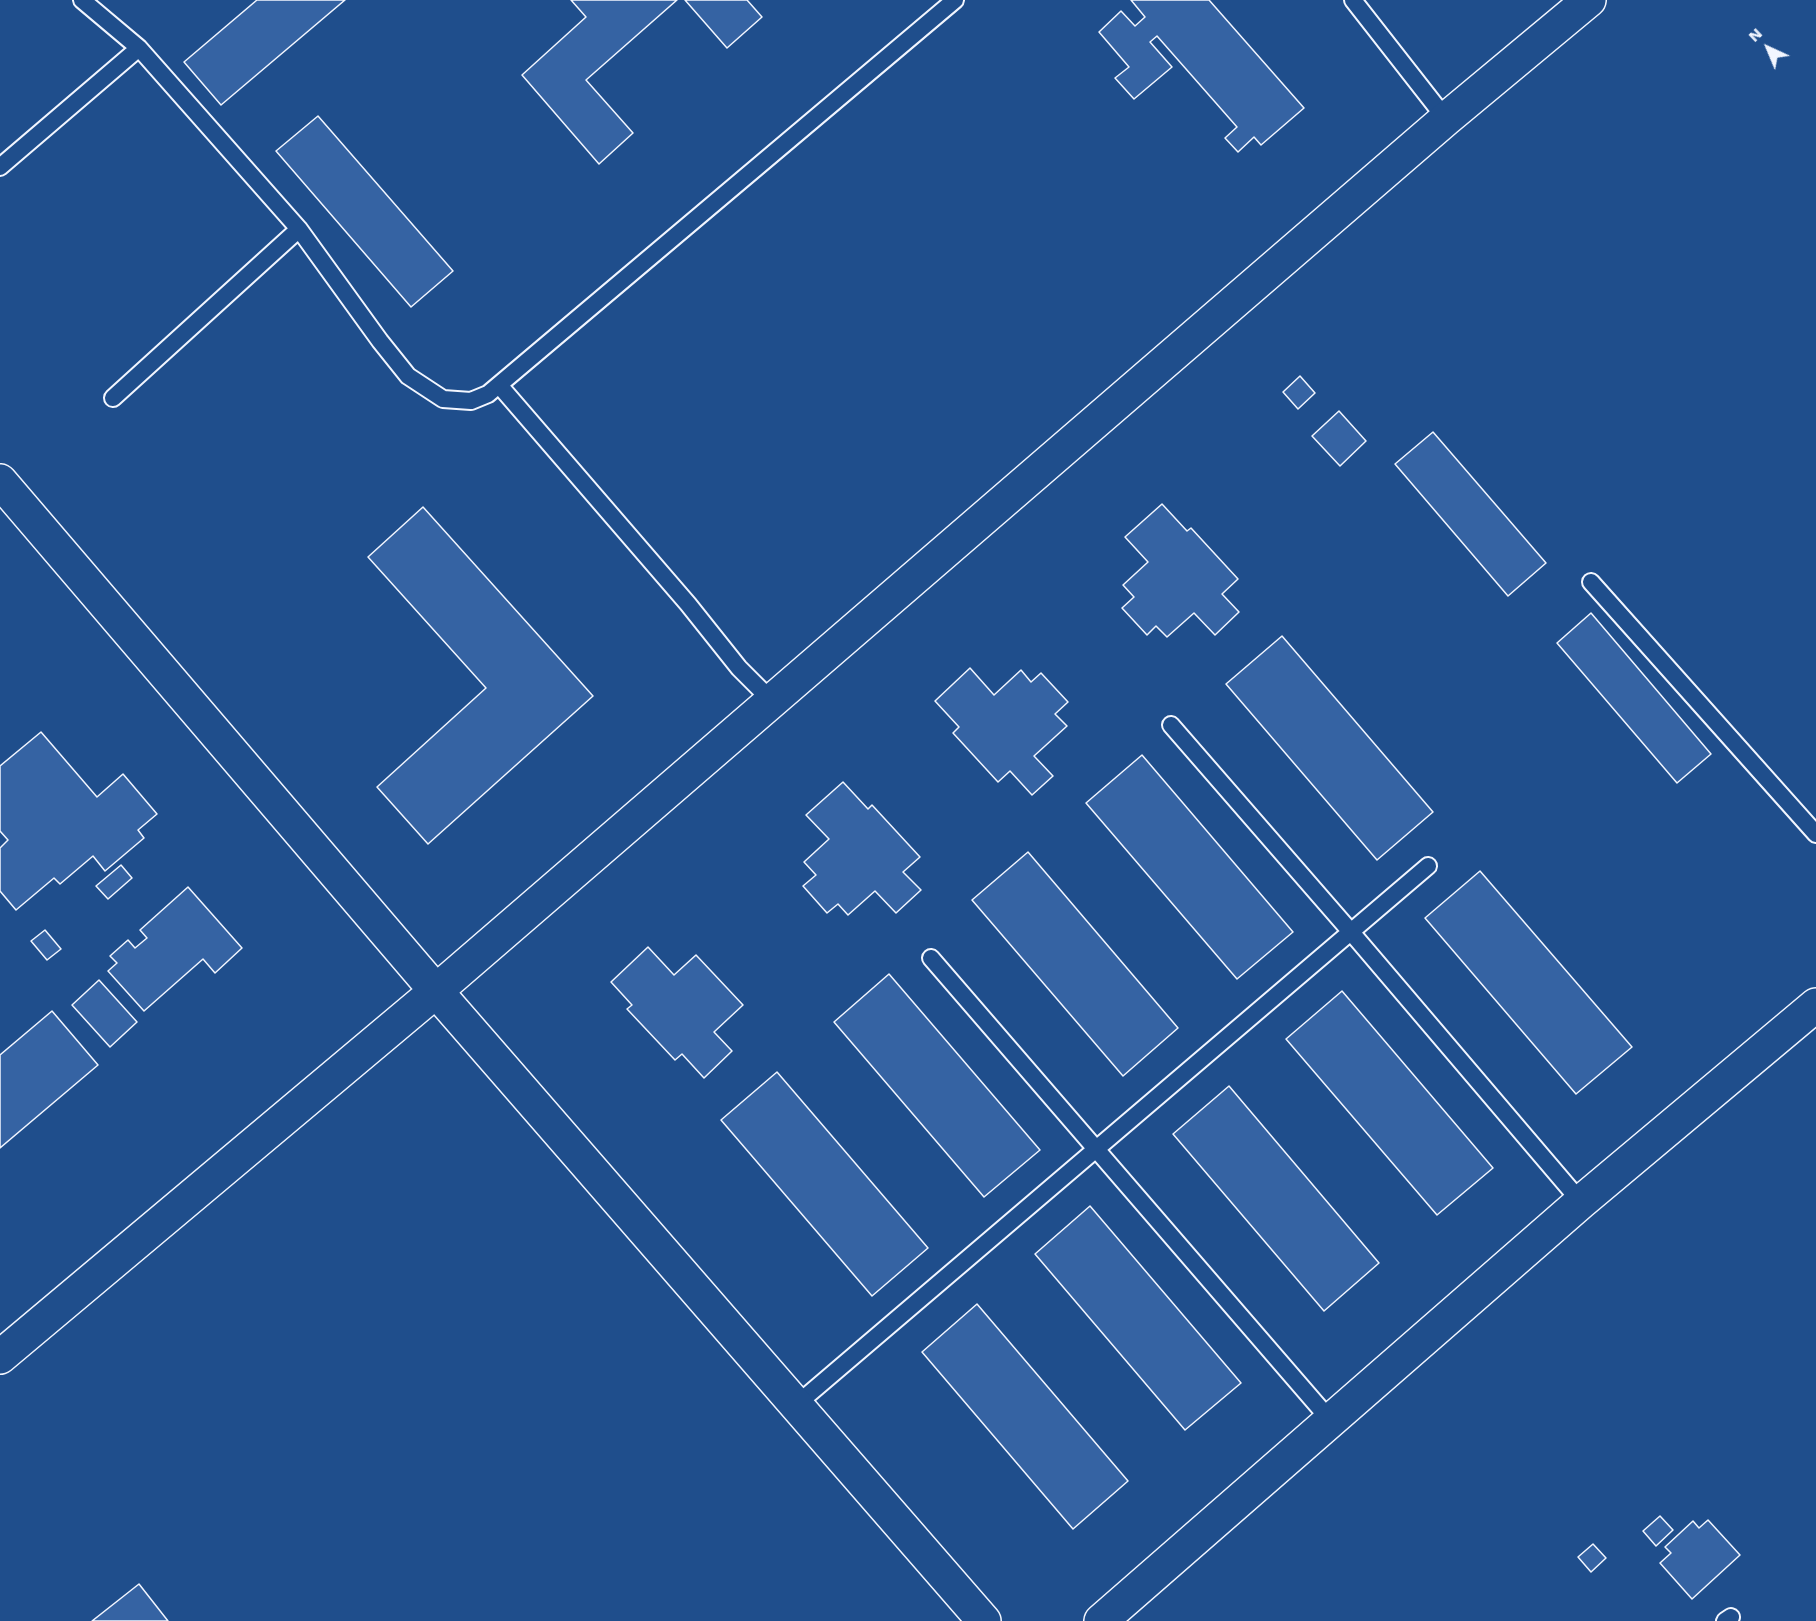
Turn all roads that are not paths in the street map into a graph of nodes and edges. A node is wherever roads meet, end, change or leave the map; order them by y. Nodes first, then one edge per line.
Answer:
1 (82, 0) edge
2 (1353, 0) edge
3 (1589, 0) edge
4 (953, 1) edge
5 (139, 48) junction
6 (1446, 119) junction
7 (0, 167) edge
8 (298, 229) junction
9 (499, 385) junction
10 (113, 398) dead end
11 (0, 481) edge
12 (1591, 582) dead end
13 (772, 701) junction
14 (1171, 725) dead end
15 (1816, 834) edge
16 (1428, 866) dead end
17 (1351, 932) junction
18 (931, 958) dead end
19 (436, 991) junction
20 (1816, 1005) edge
21 (1095, 1150) junction
22 (1581, 1202) junction
23 (0, 1357) edge
24 (796, 1405) junction
25 (1331, 1421) junction
26 (984, 1621) edge
27 (1101, 1621) edge

1 - 5 lane
2 - 6 lane
3 - 6 street
4 - 9 lane
5 - 7 lane
5 - 8 lane
6 - 13 street
8 - 9 lane
8 - 10 lane
9 - 13 lane
11 - 19 street
12 - 15 lane
13 - 19 street
14 - 17 lane
16 - 17 lane
17 - 21 lane
17 - 22 lane
18 - 21 lane
19 - 23 street
19 - 24 street
20 - 22 street
21 - 24 lane
21 - 25 lane
22 - 25 street
24 - 26 street
25 - 27 street

